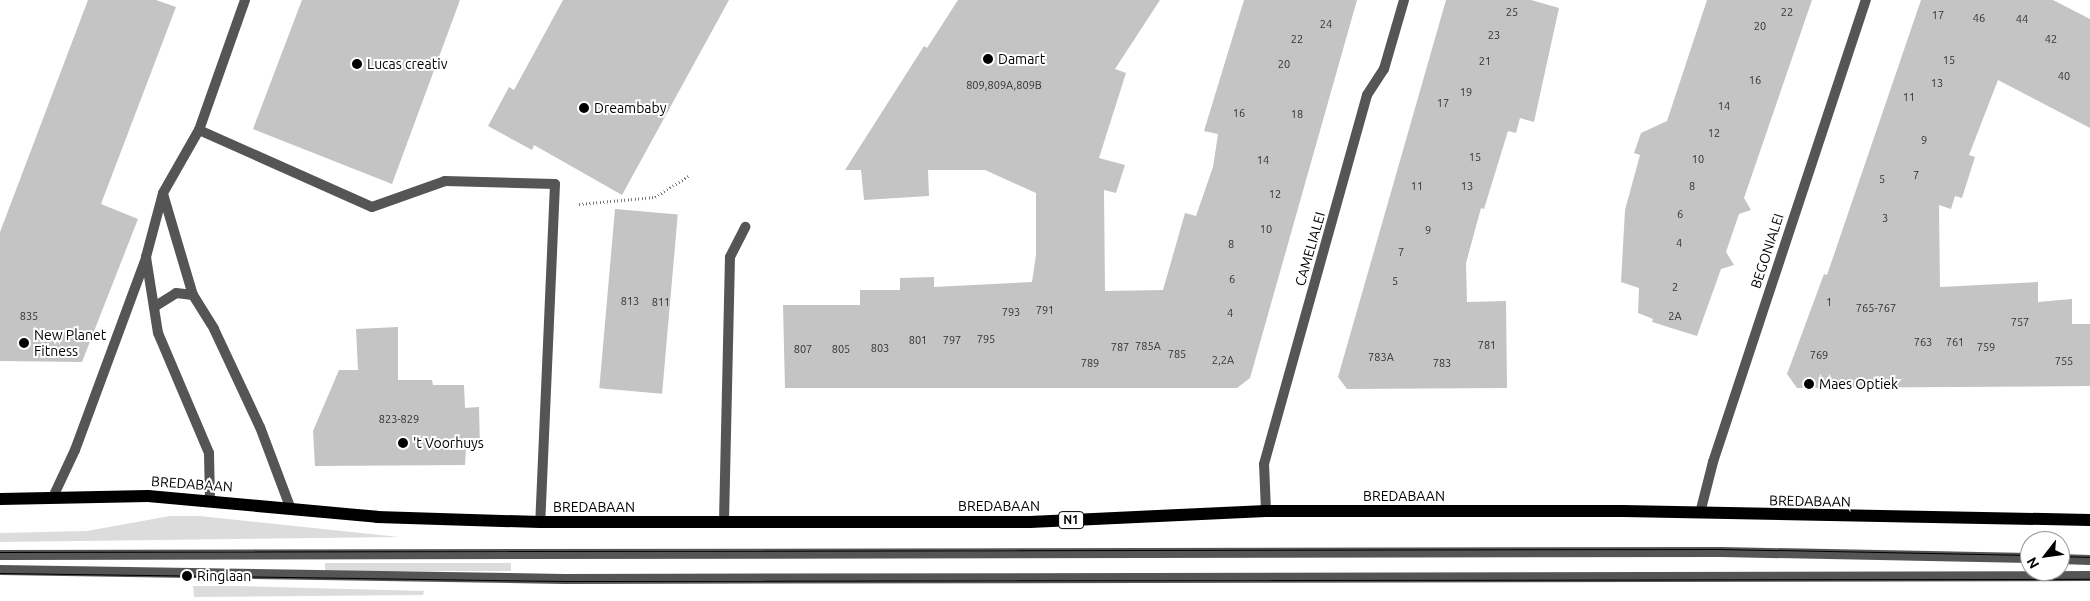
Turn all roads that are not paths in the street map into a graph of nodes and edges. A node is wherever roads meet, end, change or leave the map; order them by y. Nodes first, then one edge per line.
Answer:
1 (246, 0) edge
2 (1404, 0) edge
3 (1866, 0) edge
4 (199, 130) junction
5 (163, 193) junction
6 (744, 226) dead end
7 (146, 257) junction
8 (193, 295) junction
9 (154, 307) junction
10 (53, 497) junction
11 (0, 499) edge
12 (210, 501) junction
13 (290, 507) junction
14 (1266, 511) junction
15 (1700, 512) junction
16 (2090, 520) edge
17 (724, 521) junction
18 (540, 522) junction
19 (0, 555) edge
20 (2020, 558) edge
21 (2070, 559) edge
22 (2090, 560) edge
23 (0, 570) edge
24 (2090, 576) edge

1 - 4 street
2 - 14 street, CAMELIALEI
3 - 15 street, BEGONIALEI
4 - 5 street
4 - 18 street
5 - 7 street
5 - 8 street
6 - 17 street
7 - 9 street
7 - 10 street
8 - 9 street
8 - 13 street
9 - 12 street
10 - 11 main road, BREDABAAN / N1
10 - 12 main road, BREDABAAN / N1
12 - 13 main road, BREDABAAN / N1
13 - 18 main road, BREDABAAN / N1
14 - 15 main road, BREDABAAN / N1
14 - 17 main road, BREDABAAN / N1
15 - 16 main road, BREDABAAN / N1
17 - 18 main road, BREDABAAN / N1
19 - 20 street
21 - 22 street
23 - 24 street

